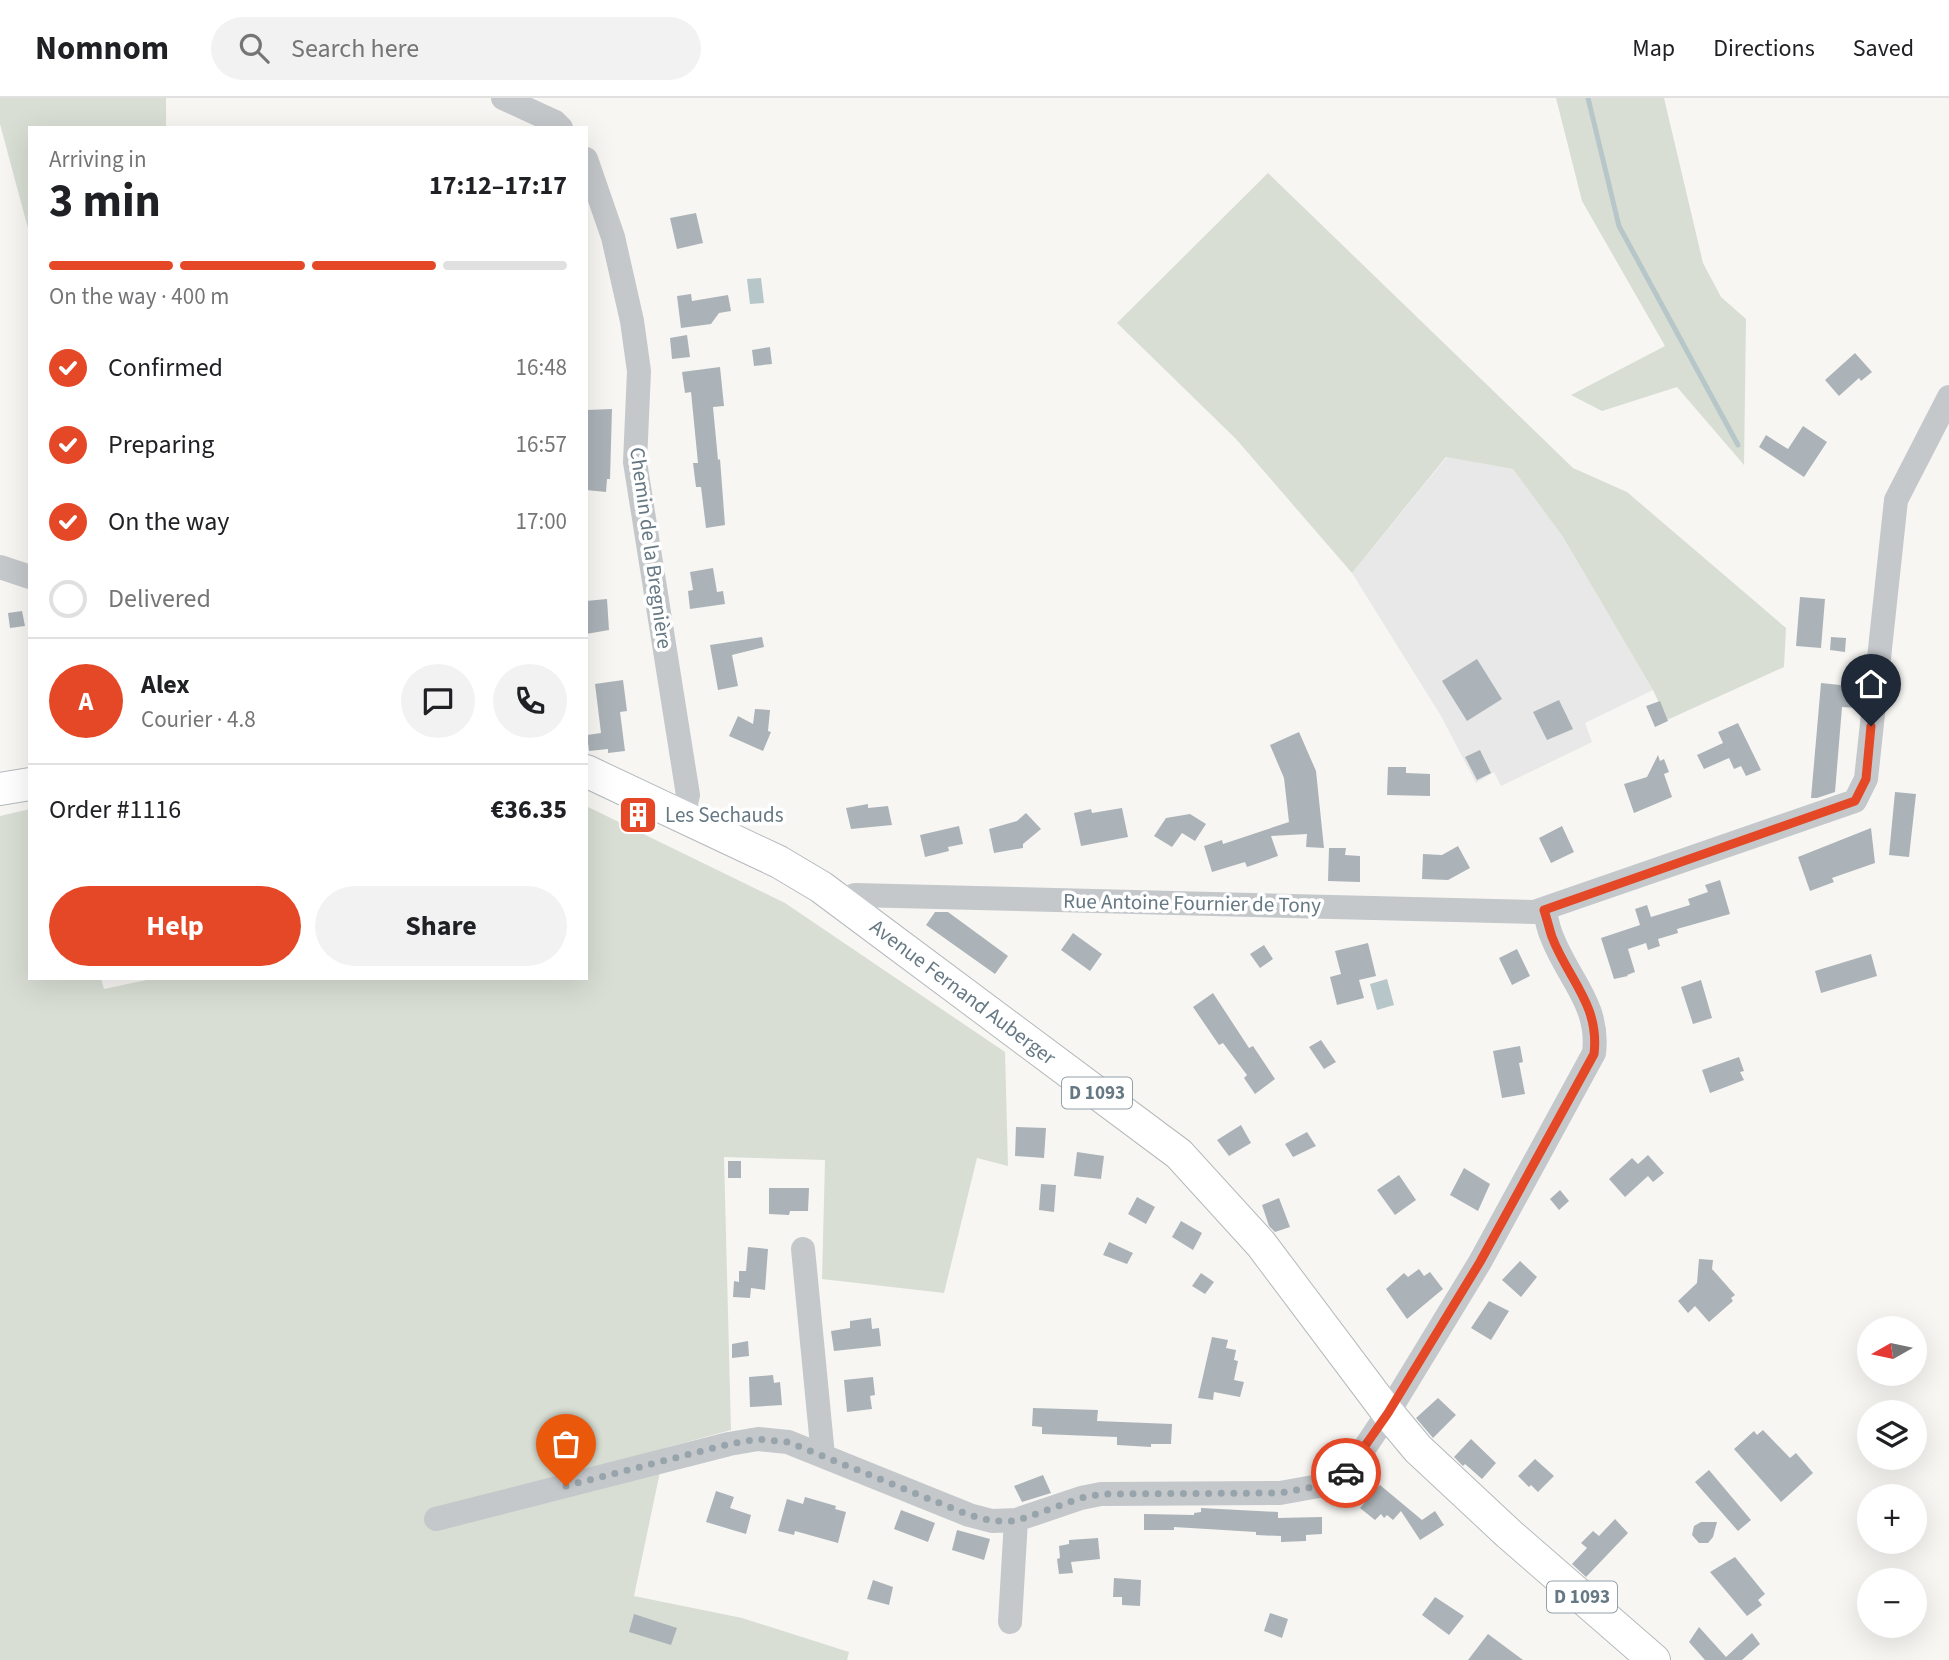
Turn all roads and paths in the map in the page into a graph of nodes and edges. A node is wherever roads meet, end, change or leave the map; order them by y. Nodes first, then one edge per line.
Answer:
1 (503, 98) edge
2 (559, 126) edge
3 (588, 165) edge
4 (1949, 397) edge
5 (0, 567) edge
6 (28, 576) edge
7 (588, 772) edge
8 (28, 784) edge
9 (0, 789) edge
10 (682, 816) junction
11 (841, 900) junction
12 (1544, 910) junction
13 (803, 1249) dead end
14 (1388, 1413) junction
15 (823, 1456) junction
16 (436, 1520) dead end
17 (1016, 1521) junction
18 (1010, 1622) dead end
19 (1654, 1660) edge

1 - 2 street
3 - 10 street, Chemin de la Bregnière
4 - 12 street, Rue Antoine Fournier de Tony
5 - 6 street
7 - 10 main road, Avenue Fernand Auberger / D 1093
8 - 9 main road
10 - 11 main road, Avenue Fernand Auberger / D 1093
11 - 12 street, Rue Antoine Fournier de Tony
11 - 14 main road, Avenue Fernand Auberger / D 1093
12 - 14 street
13 - 15 street
14 - 17 street
14 - 19 main road, Avenue Fernand Auberger / D 1093
15 - 16 street
15 - 17 street
17 - 18 street

